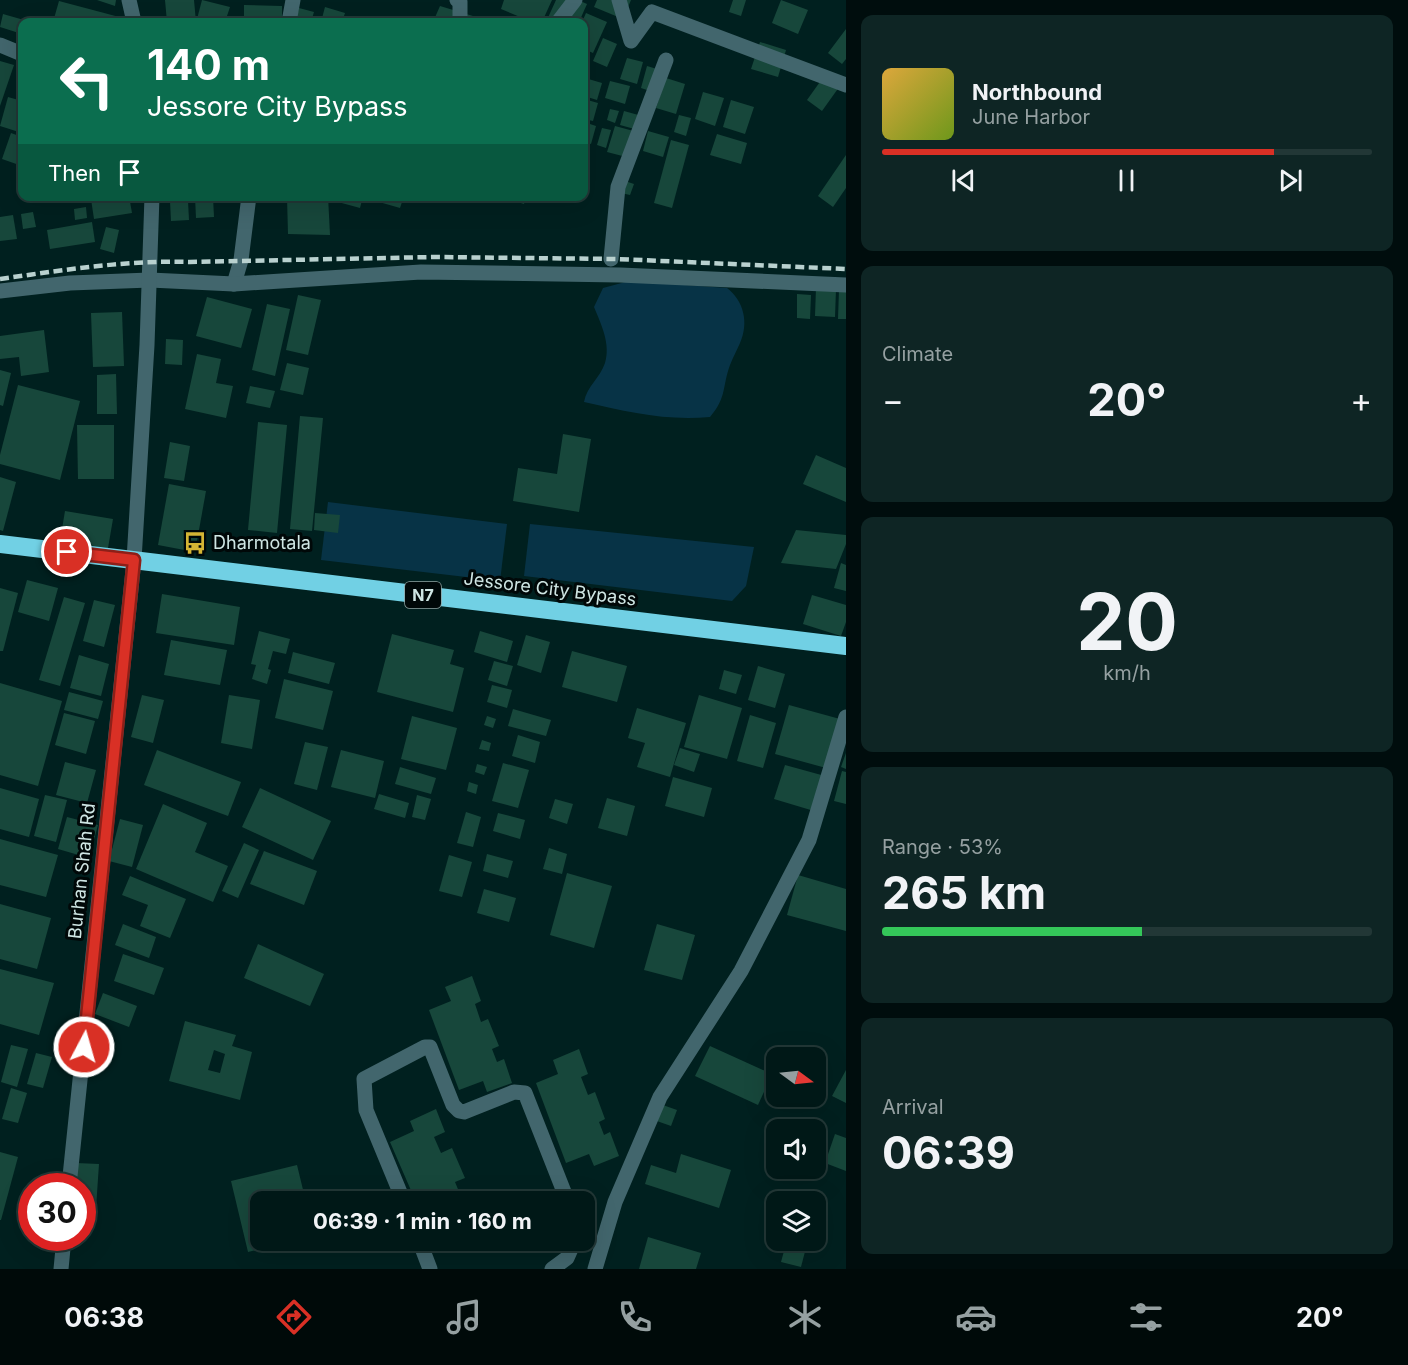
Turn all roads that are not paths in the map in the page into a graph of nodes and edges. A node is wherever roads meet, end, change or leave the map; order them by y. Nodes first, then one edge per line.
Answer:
1 (129, 0) edge
2 (293, 0) edge
3 (457, 0) edge
4 (575, 0) edge
5 (619, 0) edge
6 (133, 18) edge
7 (290, 18) edge
8 (460, 18) edge
9 (561, 18) edge
10 (0, 45) edge
11 (18, 52) edge
12 (666, 60) dead end
13 (846, 85) edge
14 (152, 201) edge
15 (248, 201) edge
16 (611, 259) dead end
17 (150, 280) junction
18 (234, 284) junction
19 (846, 285) edge
20 (0, 291) edge
21 (0, 544) edge
22 (134, 560) junction
23 (846, 645) edge
24 (846, 717) edge
25 (70, 1173) edge
26 (399, 1191) edge
27 (564, 1191) edge
28 (63, 1251) edge
29 (423, 1251) edge
30 (572, 1251) edge
31 (61, 1269) edge
32 (430, 1269) edge
33 (552, 1269) edge
34 (595, 1269) edge

1 - 6 street
2 - 7 street
3 - 8 street
4 - 9 street
5 - 13 street
10 - 11 street
12 - 16 street
14 - 17 street, Burhan Shah Rd
15 - 18 street
17 - 18 street
17 - 20 street
17 - 22 street, Burhan Shah Rd
18 - 19 street
21 - 22 highway, Jessore City Bypass / N7
22 - 23 highway, Jessore City Bypass / N7
22 - 25 street, Burhan Shah Rd
24 - 34 street
26 - 27 street
28 - 31 street
29 - 32 street
30 - 33 street

